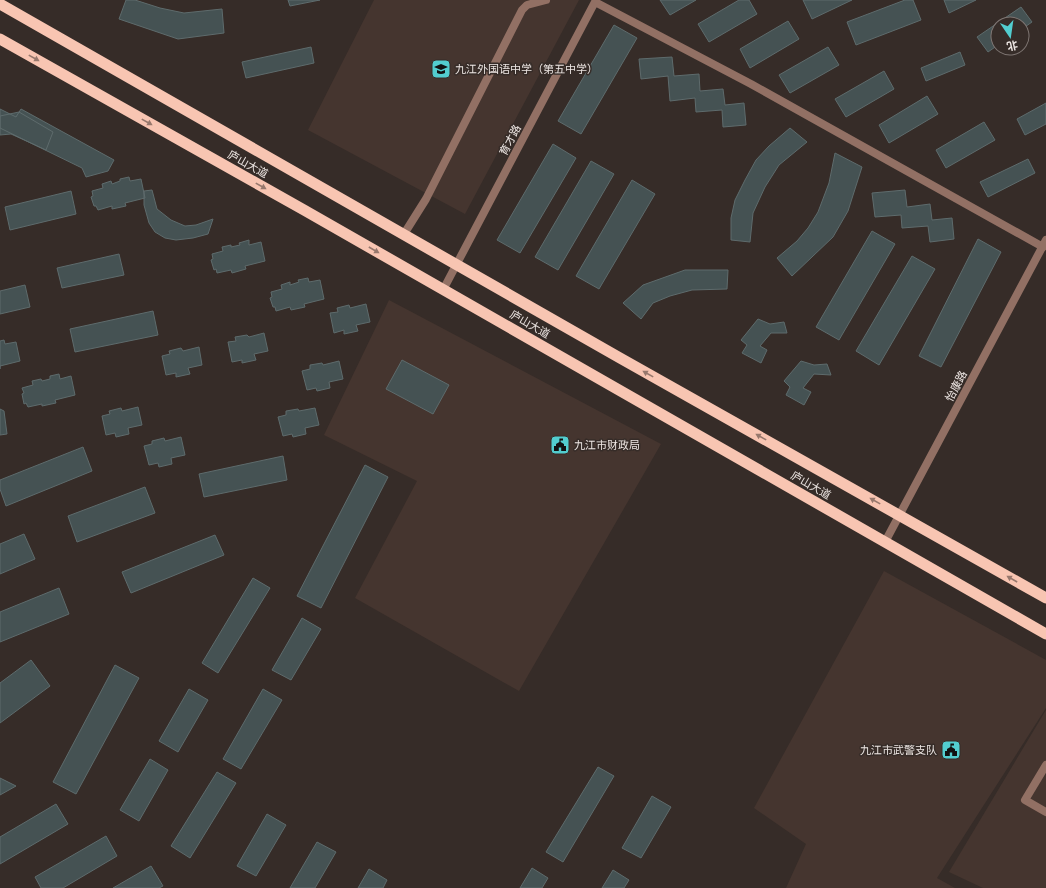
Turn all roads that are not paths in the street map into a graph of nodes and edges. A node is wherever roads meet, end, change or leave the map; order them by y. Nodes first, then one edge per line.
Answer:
1 (546, 0) edge
2 (596, 1) edge
3 (0, 4) edge
4 (0, 39) edge
5 (404, 234) junction
6 (1044, 243) edge
7 (457, 264) junction
8 (443, 290) junction
9 (899, 514) junction
10 (885, 542) junction
11 (1046, 598) edge
12 (1046, 634) edge
13 (1046, 765) edge
14 (1046, 812) edge

1 - 5 street
2 - 6 street
2 - 7 street, 育才路
3 - 5 highway, 庐山大道
4 -> 8 highway, 庐山大道
5 - 7 highway, 庐山大道
6 - 9 street, 怡康路
7 - 8 street, 育才路
9 -> 7 highway, 庐山大道
8 - 10 highway, 庐山大道
9 - 10 street, 怡康路
11 -> 9 highway, 庐山大道
10 - 12 highway, 庐山大道
13 - 14 street

